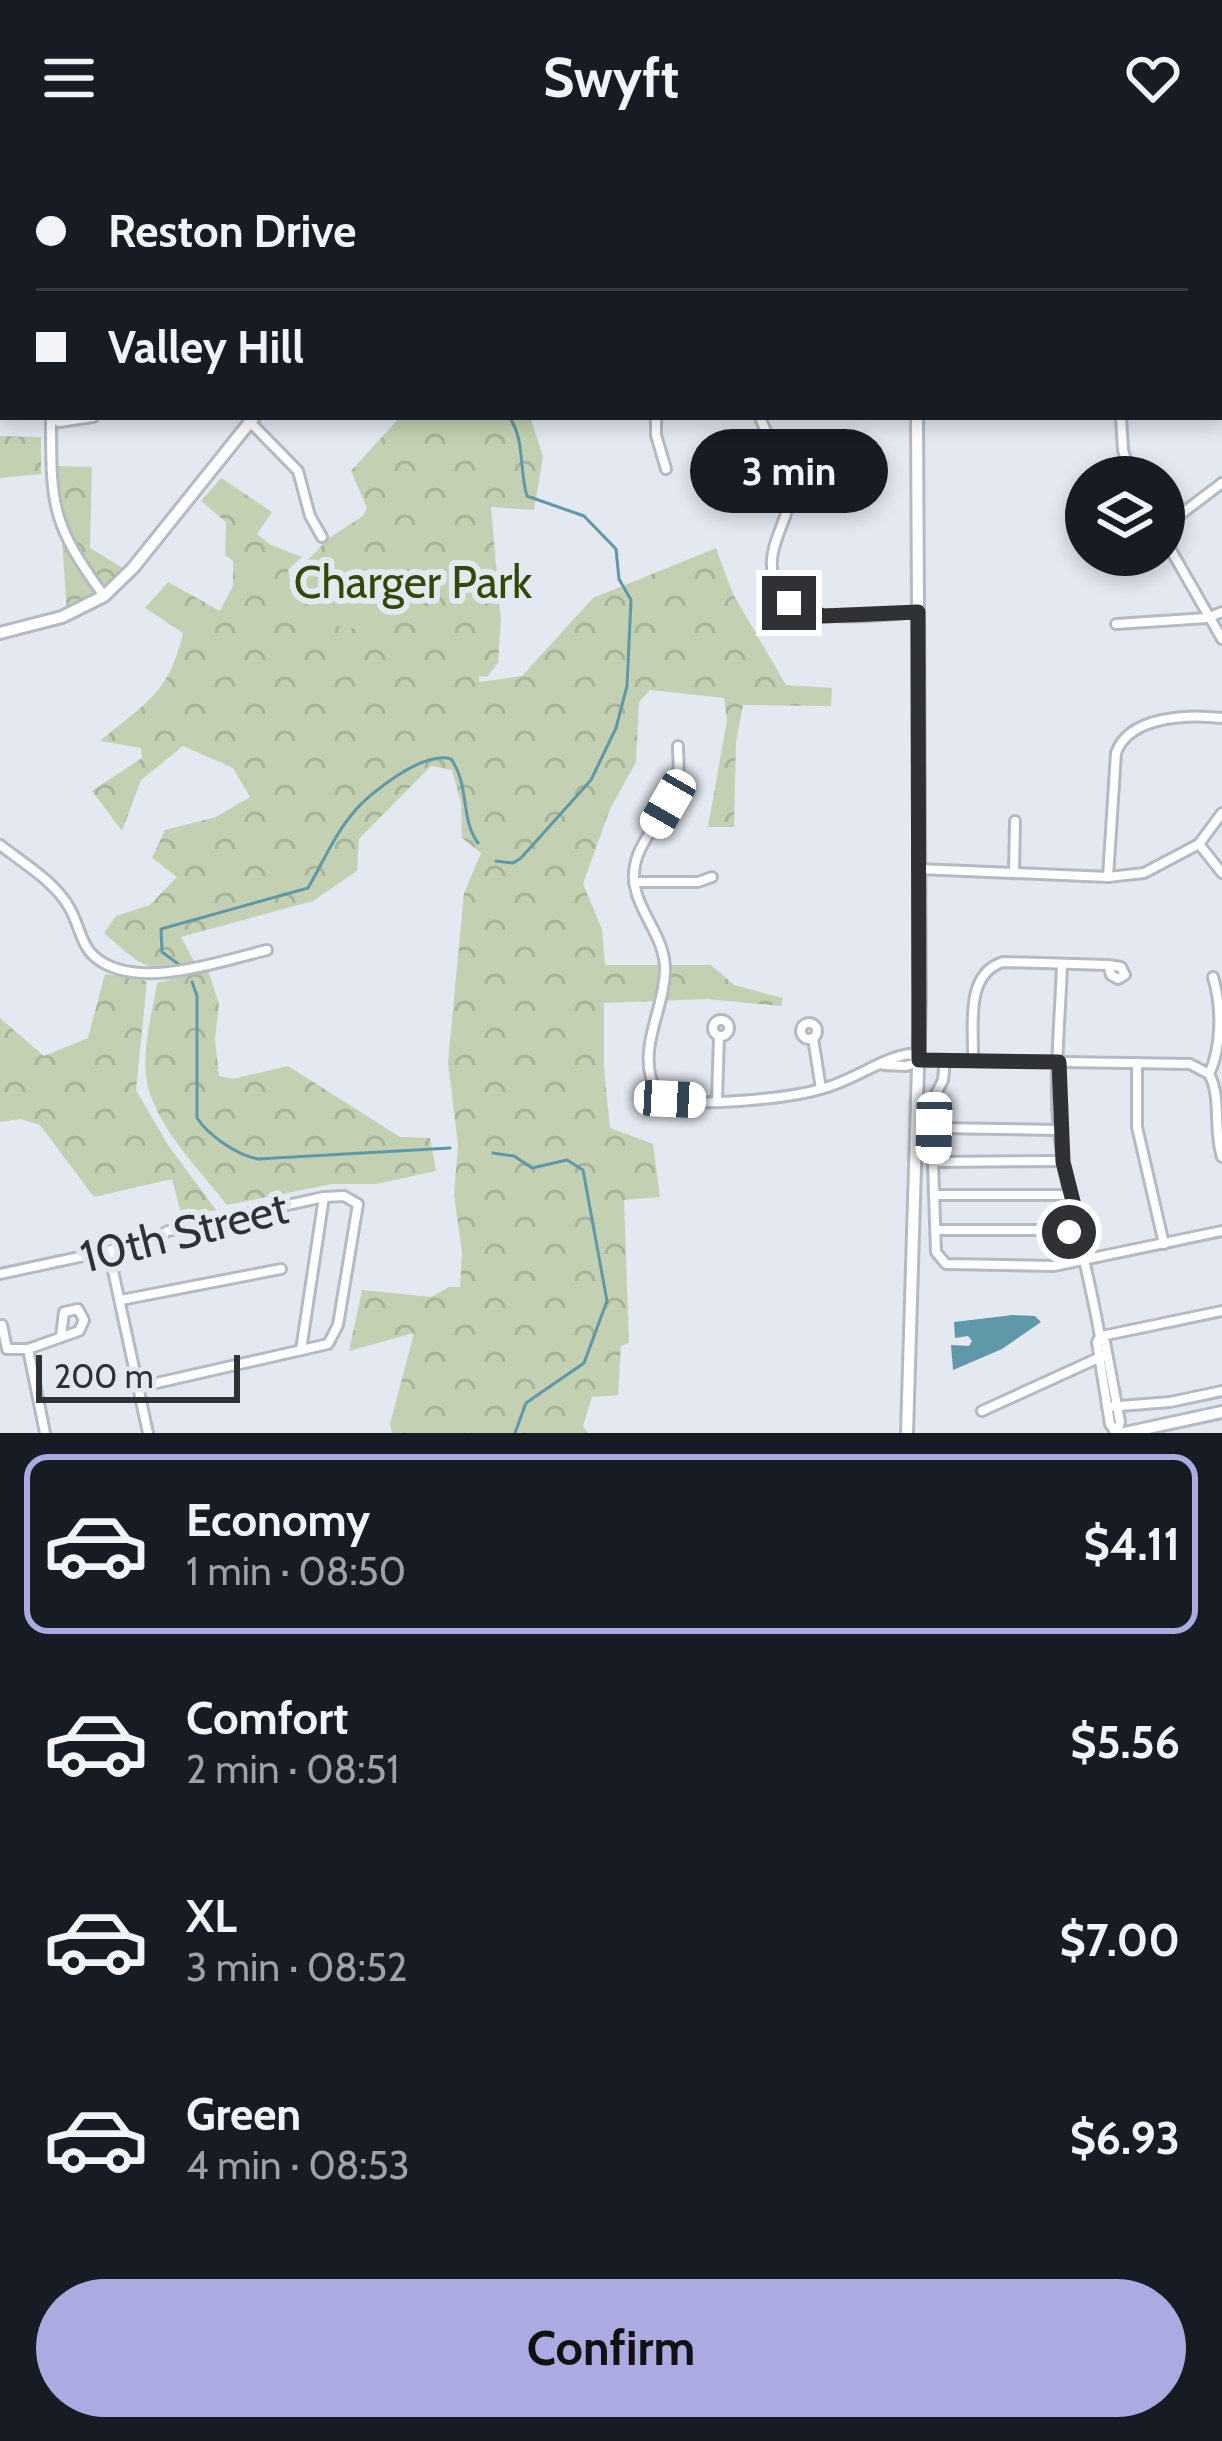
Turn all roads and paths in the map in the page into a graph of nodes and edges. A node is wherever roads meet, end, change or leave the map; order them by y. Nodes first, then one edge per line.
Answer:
1 (52, 420) edge
2 (252, 420) edge
3 (656, 420) edge
4 (761, 420) edge
5 (917, 420) edge
6 (1121, 420) edge
7 (1125, 456) edge
8 (666, 469) dead end
9 (1222, 483) edge
10 (1185, 511) edge
11 (322, 537) dead end
12 (1184, 576) edge
13 (104, 596) junction
14 (918, 612) junction
15 (1222, 612) edge
16 (1207, 618) junction
17 (1116, 624) dead end
18 (0, 633) edge
19 (1222, 639) edge
20 (1222, 718) edge
21 (678, 746) dead end
22 (1222, 813) edge
23 (1015, 821) dead end
24 (0, 844) edge
25 (1198, 844) junction
26 (919, 868) junction
27 (1222, 872) edge
28 (1015, 873) junction
29 (712, 877) dead end
30 (1108, 877) junction
31 (634, 881) junction
32 (267, 950) dead end
33 (1062, 964) junction
34 (1108, 965) dead end
35 (1213, 977) dead end
36 (719, 1036) dead end
37 (813, 1038) dead end
38 (919, 1060) junction
39 (945, 1060) junction
40 (973, 1060) junction
41 (1059, 1062) junction
42 (1137, 1063) junction
43 (1209, 1074) junction
44 (821, 1089) junction
45 (717, 1100) junction
46 (934, 1128) junction
47 (1059, 1130) junction
48 (1222, 1157) edge
49 (934, 1162) junction
50 (1063, 1162) junction
51 (934, 1195) junction
52 (1071, 1195) junction
53 (325, 1198) junction
54 (1080, 1229) junction
55 (936, 1230) junction
56 (1222, 1231) edge
57 (1165, 1244) junction
58 (109, 1252) junction
59 (1087, 1260) junction
60 (281, 1269) dead end
61 (0, 1274) edge
62 (121, 1300) junction
63 (1222, 1311) edge
64 (2, 1325) edge
65 (61, 1336) dead end
66 (1100, 1337) junction
67 (28, 1349) junction
68 (302, 1350) junction
69 (1103, 1355) junction
70 (139, 1387) junction
71 (1222, 1391) edge
72 (1112, 1407) junction
73 (982, 1411) dead end
74 (1222, 1412) edge
75 (45, 1433) edge
76 (148, 1433) edge
77 (907, 1433) edge
78 (1119, 1433) edge

1 - 13 street
2 - 11 street
2 - 13 main road
3 - 8 street
4 - 14 street
5 - 14 main road
6 - 7 street
9 - 10 street
12 - 16 street
13 - 18 main road
14 - 26 main road
15 - 16 street
16 - 17 street
16 - 19 street
20 - 30 street
21 - 31 street
22 - 25 street
23 - 28 street
24 - 32 street
25 - 27 street
25 - 30 street
26 - 28 street
26 - 38 main road
28 - 30 street
29 - 31 street
31 - 45 street
33 - 34 street
33 - 40 street
33 - 41 street
35 - 43 street
36 - 45 street
37 - 44 street
38 - 39 street
38 - 44 street
38 - 77 main road
39 - 40 street
39 - 46 street
40 - 41 street
41 - 42 street
41 - 47 street
42 - 43 street
42 - 57 street
43 - 48 street
44 - 45 street
46 - 47 street
46 - 49 street
47 - 50 street
49 - 50 street
49 - 51 street
50 - 52 street
51 - 52 street
51 - 55 street
52 - 54 street
53 - 58 street, 10th Street
53 - 68 street
53 - 68 street, 10th Street
54 - 55 street
54 - 59 street
55 - 59 street
56 - 57 street
57 - 59 street
58 - 61 street, 10th Street
58 - 62 street
59 - 66 street
60 - 62 street
62 - 70 street
63 - 66 street
64 - 67 street
65 - 67 street
66 - 69 street
67 - 75 street
68 - 70 street
69 - 72 street
69 - 73 street
70 - 76 street
71 - 72 street
72 - 78 street
74 - 78 main road

